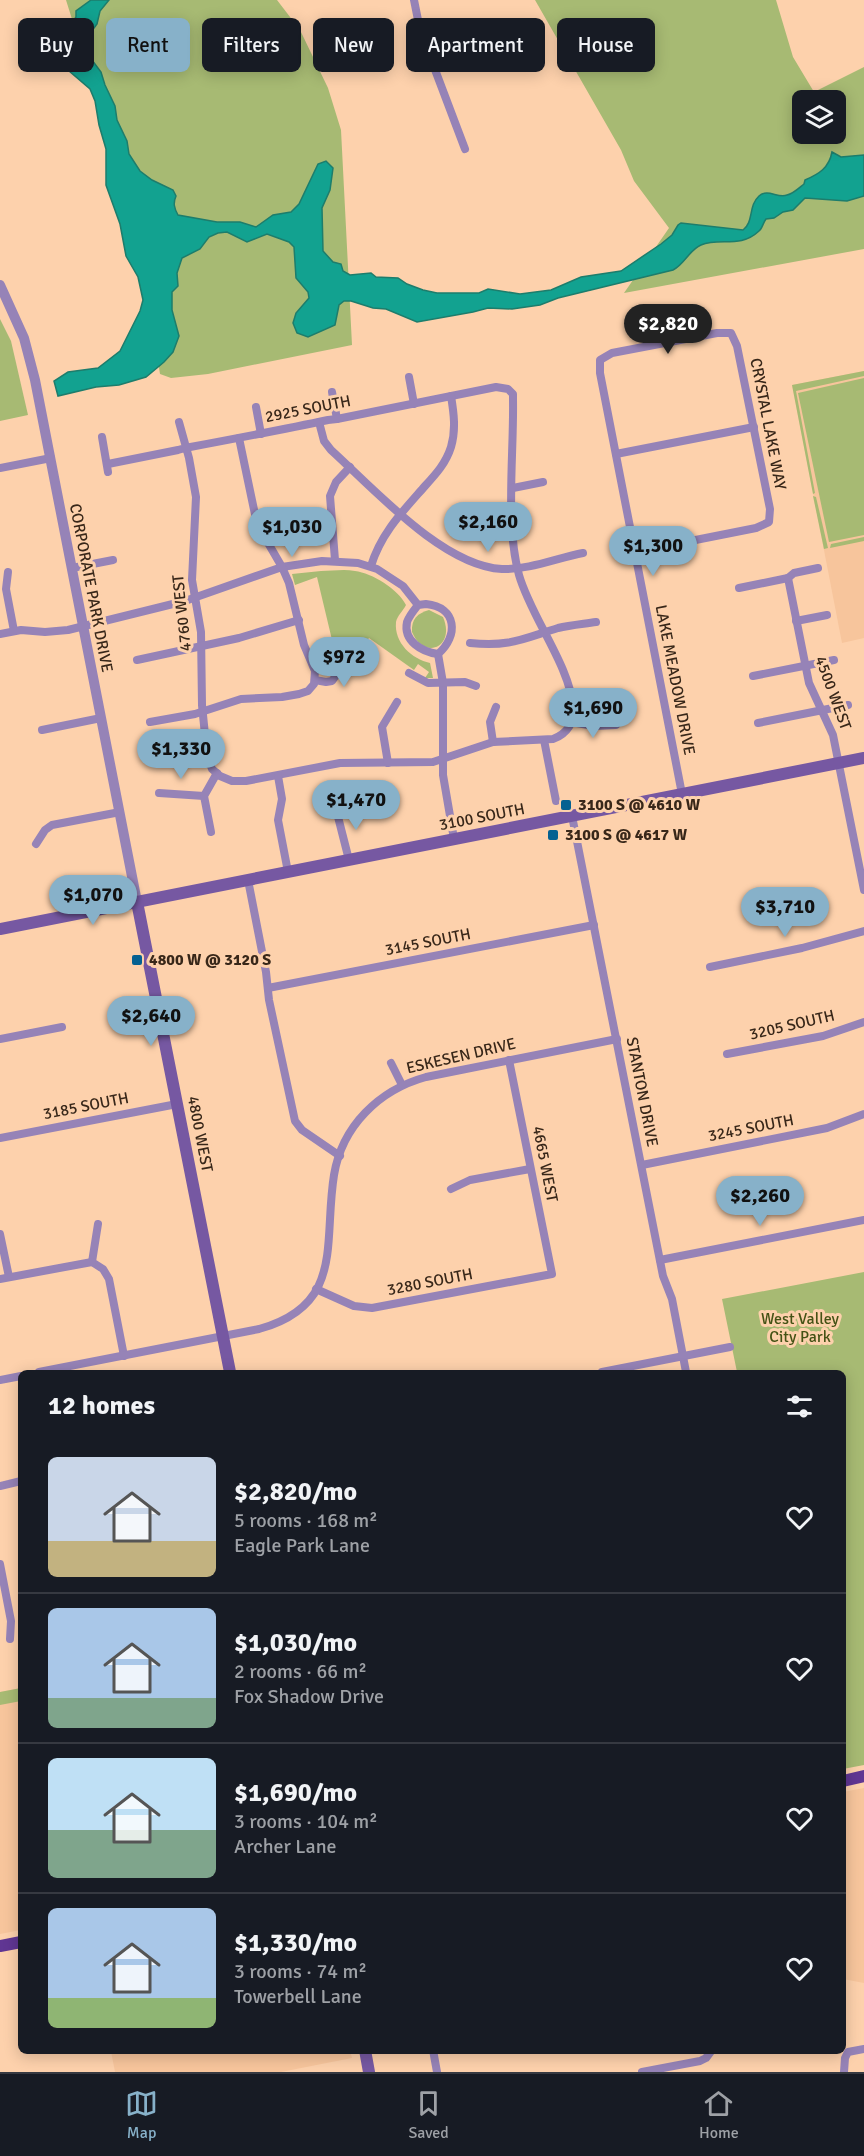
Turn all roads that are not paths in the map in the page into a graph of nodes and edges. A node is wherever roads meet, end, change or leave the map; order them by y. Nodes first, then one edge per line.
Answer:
1 (414, 0) edge
2 (465, 149) dead end
3 (0, 285) edge
4 (731, 333) joint
5 (409, 377) dead end
6 (332, 392) dead end
7 (451, 396) junction
8 (414, 404) junction
9 (256, 407) dead end
10 (337, 419) junction
11 (178, 422) dead end
12 (319, 422) junction
13 (754, 427) junction
14 (261, 434) junction
15 (102, 437) dead end
16 (239, 438) junction
17 (185, 448) junction
18 (616, 454) junction
19 (51, 459) junction
20 (350, 467) junction
21 (0, 468) edge
22 (543, 482) dead end
23 (513, 488) junction
24 (401, 513) junction
25 (635, 552) junction
26 (583, 553) dead end
27 (112, 560) dead end
28 (334, 560) junction
29 (371, 566) junction
30 (282, 567) junction
31 (72, 568) junction
32 (518, 568) junction
33 (818, 568) dead end
34 (8, 572) dead end
35 (788, 578) junction
36 (740, 588) dead end
37 (195, 598) junction
38 (418, 605) junction
39 (827, 615) dead end
40 (298, 620) junction
41 (796, 621) junction
42 (596, 622) dead end
43 (83, 626) junction
44 (14, 631) junction
45 (0, 634) edge
46 (545, 634) junction
47 (470, 643) dead end
48 (202, 646) junction
49 (353, 652) dead end
50 (438, 654) junction
51 (137, 660) dead end
52 (834, 660) dead end
53 (804, 666) junction
54 (409, 673) dead end
55 (753, 676) dead end
56 (315, 680) junction
57 (443, 683) junction
58 (476, 686) dead end
59 (397, 702) dead end
60 (848, 705) dead end
61 (496, 706) dead end
62 (822, 711) junction
63 (203, 712) junction
64 (101, 718) junction
65 (150, 722) dead end
66 (572, 722) junction
67 (758, 723) dead end
68 (616, 725) dead end
69 (42, 730) dead end
70 (544, 740) junction
71 (493, 742) junction
72 (864, 758) edge
73 (442, 759) junction
74 (388, 763) junction
75 (839, 763) junction
76 (217, 773) junction
77 (278, 776) junction
78 (159, 793) dead end
79 (682, 794) junction
80 (204, 796) junction
81 (556, 801) dead end
82 (336, 809) dead end
83 (120, 812) junction
84 (572, 816) junction
85 (211, 832) dead end
86 (454, 839) junction
87 (36, 844) dead end
88 (349, 860) junction
89 (288, 872) junction
90 (248, 880) junction
91 (864, 890) edge
92 (138, 902) junction
93 (594, 924) junction
94 (0, 929) edge
95 (864, 931) edge
96 (710, 967) dead end
97 (268, 988) junction
98 (864, 1022) edge
99 (62, 1027) dead end
100 (0, 1039) edge
101 (617, 1040) junction
102 (727, 1054) dead end
103 (509, 1060) junction
104 (392, 1063) dead end
105 (402, 1085) junction
106 (177, 1104) junction
107 (864, 1114) edge
108 (0, 1138) edge
109 (340, 1156) junction
110 (642, 1166) junction
111 (530, 1168) junction
112 (451, 1189) dead end
113 (864, 1220) edge
114 (98, 1224) dead end
115 (0, 1234) edge
116 (660, 1260) junction
117 (92, 1262) junction
118 (552, 1274) joint
119 (4, 1278) edge
120 (316, 1289) junction
121 (223, 1337) junction
122 (730, 1347) dead end
123 (124, 1356) junction
124 (683, 1356) junction
125 (50, 1370) edge
126 (230, 1370) edge
127 (612, 1370) edge
128 (686, 1370) edge
129 (18, 1377) edge
130 (0, 1380) edge
131 (18, 1482) edge
132 (0, 1486) edge
133 (0, 1564) edge
134 (10, 1639) dead end
135 (864, 1776) edge
136 (846, 1780) edge
137 (18, 1943) edge
138 (0, 1946) edge
139 (864, 2049) edge
140 (365, 2054) edge
141 (434, 2054) edge
142 (709, 2054) edge
143 (369, 2072) edge
144 (437, 2072) edge
145 (642, 2072) edge
146 (844, 2072) edge

1 - 2 street
3 - 19 street, CORPORATE PARK DRIVE
4 - 13 street, CRYSTAL LAKE WAY
4 - 18 street, LAKE MEADOW DRIVE
5 - 8 street
6 - 10 street
7 - 8 street, 2925 SOUTH
7 - 23 street, 2925 SOUTH
7 - 24 street
8 - 10 street, 2925 SOUTH
9 - 14 street
10 - 12 street, 2925 SOUTH
11 - 17 street, 4760 WEST
12 - 14 street, 2925 SOUTH
12 - 20 street
13 - 18 street
13 - 25 street, CRYSTAL LAKE WAY
14 - 16 street, 2925 SOUTH
15 - 17 street, 2925 SOUTH
16 - 17 street, 2925 SOUTH
16 - 30 street
17 - 37 street, 4760 WEST
18 - 25 street, LAKE MEADOW DRIVE
19 - 21 street
19 - 31 street, CORPORATE PARK DRIVE
20 - 24 street
20 - 28 street
22 - 23 street
23 - 32 street
24 - 29 street
24 - 32 street
25 - 79 street, LAKE MEADOW DRIVE
26 - 32 street
27 - 31 street
28 - 29 street
28 - 30 street
29 - 38 street
30 - 37 street
30 - 40 street
31 - 43 street, CORPORATE PARK DRIVE
32 - 46 street
33 - 35 street
34 - 44 street
35 - 36 street
35 - 41 street, 4500 WEST
37 - 43 street
37 - 48 street, 4760 WEST
38 - 50 street
38 - 50 street
39 - 41 street
40 - 48 street
40 - 56 street
41 - 53 street, 4500 WEST
42 - 46 street
43 - 44 street
43 - 64 street, CORPORATE PARK DRIVE
44 - 45 street
46 - 47 street
46 - 66 street
48 - 51 street
48 - 63 street, 4760 WEST
49 - 56 street
50 - 57 street
52 - 53 street
53 - 55 street
53 - 62 street, 4500 WEST
54 - 57 street
56 - 63 street
57 - 58 street
57 - 73 street
59 - 74 street
60 - 62 street
61 - 71 street
62 - 67 street
62 - 75 street, 4500 WEST
63 - 65 street
63 - 76 street, 4760 WEST
64 - 69 street
64 - 83 street, CORPORATE PARK DRIVE
66 - 68 street
66 - 70 street
70 - 71 street
70 - 81 street
71 - 73 street
72 - 75 main road, 3100 SOUTH
73 - 74 street
73 - 86 street
74 - 77 street
75 - 79 main road, 3100 SOUTH
75 - 91 street, 4500 WEST
76 - 77 street
76 - 80 street
77 - 89 street
78 - 80 street
79 - 84 main road, 3100 SOUTH
80 - 85 street
82 - 88 street
83 - 87 street
83 - 92 street, CORPORATE PARK DRIVE
84 - 86 main road, 3100 SOUTH
84 - 93 street, STANTON DRIVE
86 - 88 main road, 3100 SOUTH
88 - 89 main road, 3100 SOUTH
89 - 90 main road, 3100 SOUTH
90 - 92 main road, 3100 SOUTH
90 - 97 street
92 - 94 main road, 3100 SOUTH
92 - 106 main road, 4800 WEST
93 - 97 street, 3145 SOUTH
93 - 101 street, STANTON DRIVE
95 - 96 street
97 - 109 street
98 - 102 street, 3205 SOUTH
99 - 100 street
101 - 103 street, ESKESEN DRIVE
101 - 110 street, STANTON DRIVE
103 - 105 street, ESKESEN DRIVE
103 - 111 street, 4665 WEST
104 - 105 street
105 - 109 street, ESKESEN DRIVE
106 - 108 street, 3185 SOUTH
106 - 121 main road, 4800 WEST
107 - 110 street, 3245 SOUTH
109 - 120 street, ESKESEN DRIVE
110 - 116 street, STANTON DRIVE
111 - 112 street
111 - 118 street, 4665 WEST
113 - 116 street
114 - 117 street
115 - 119 street
116 - 124 street, STANTON DRIVE
117 - 119 street
117 - 123 street
118 - 120 street, 3280 SOUTH
120 - 121 street, ESKESEN DRIVE
121 - 123 street
121 - 126 main road, 4800 WEST
122 - 124 street
123 - 125 street
124 - 127 street
124 - 128 street, STANTON DRIVE
129 - 130 street
131 - 132 street
133 - 134 street
135 - 136 main road
137 - 138 main road
139 - 146 street
140 - 143 main road
141 - 144 street
142 - 145 street

